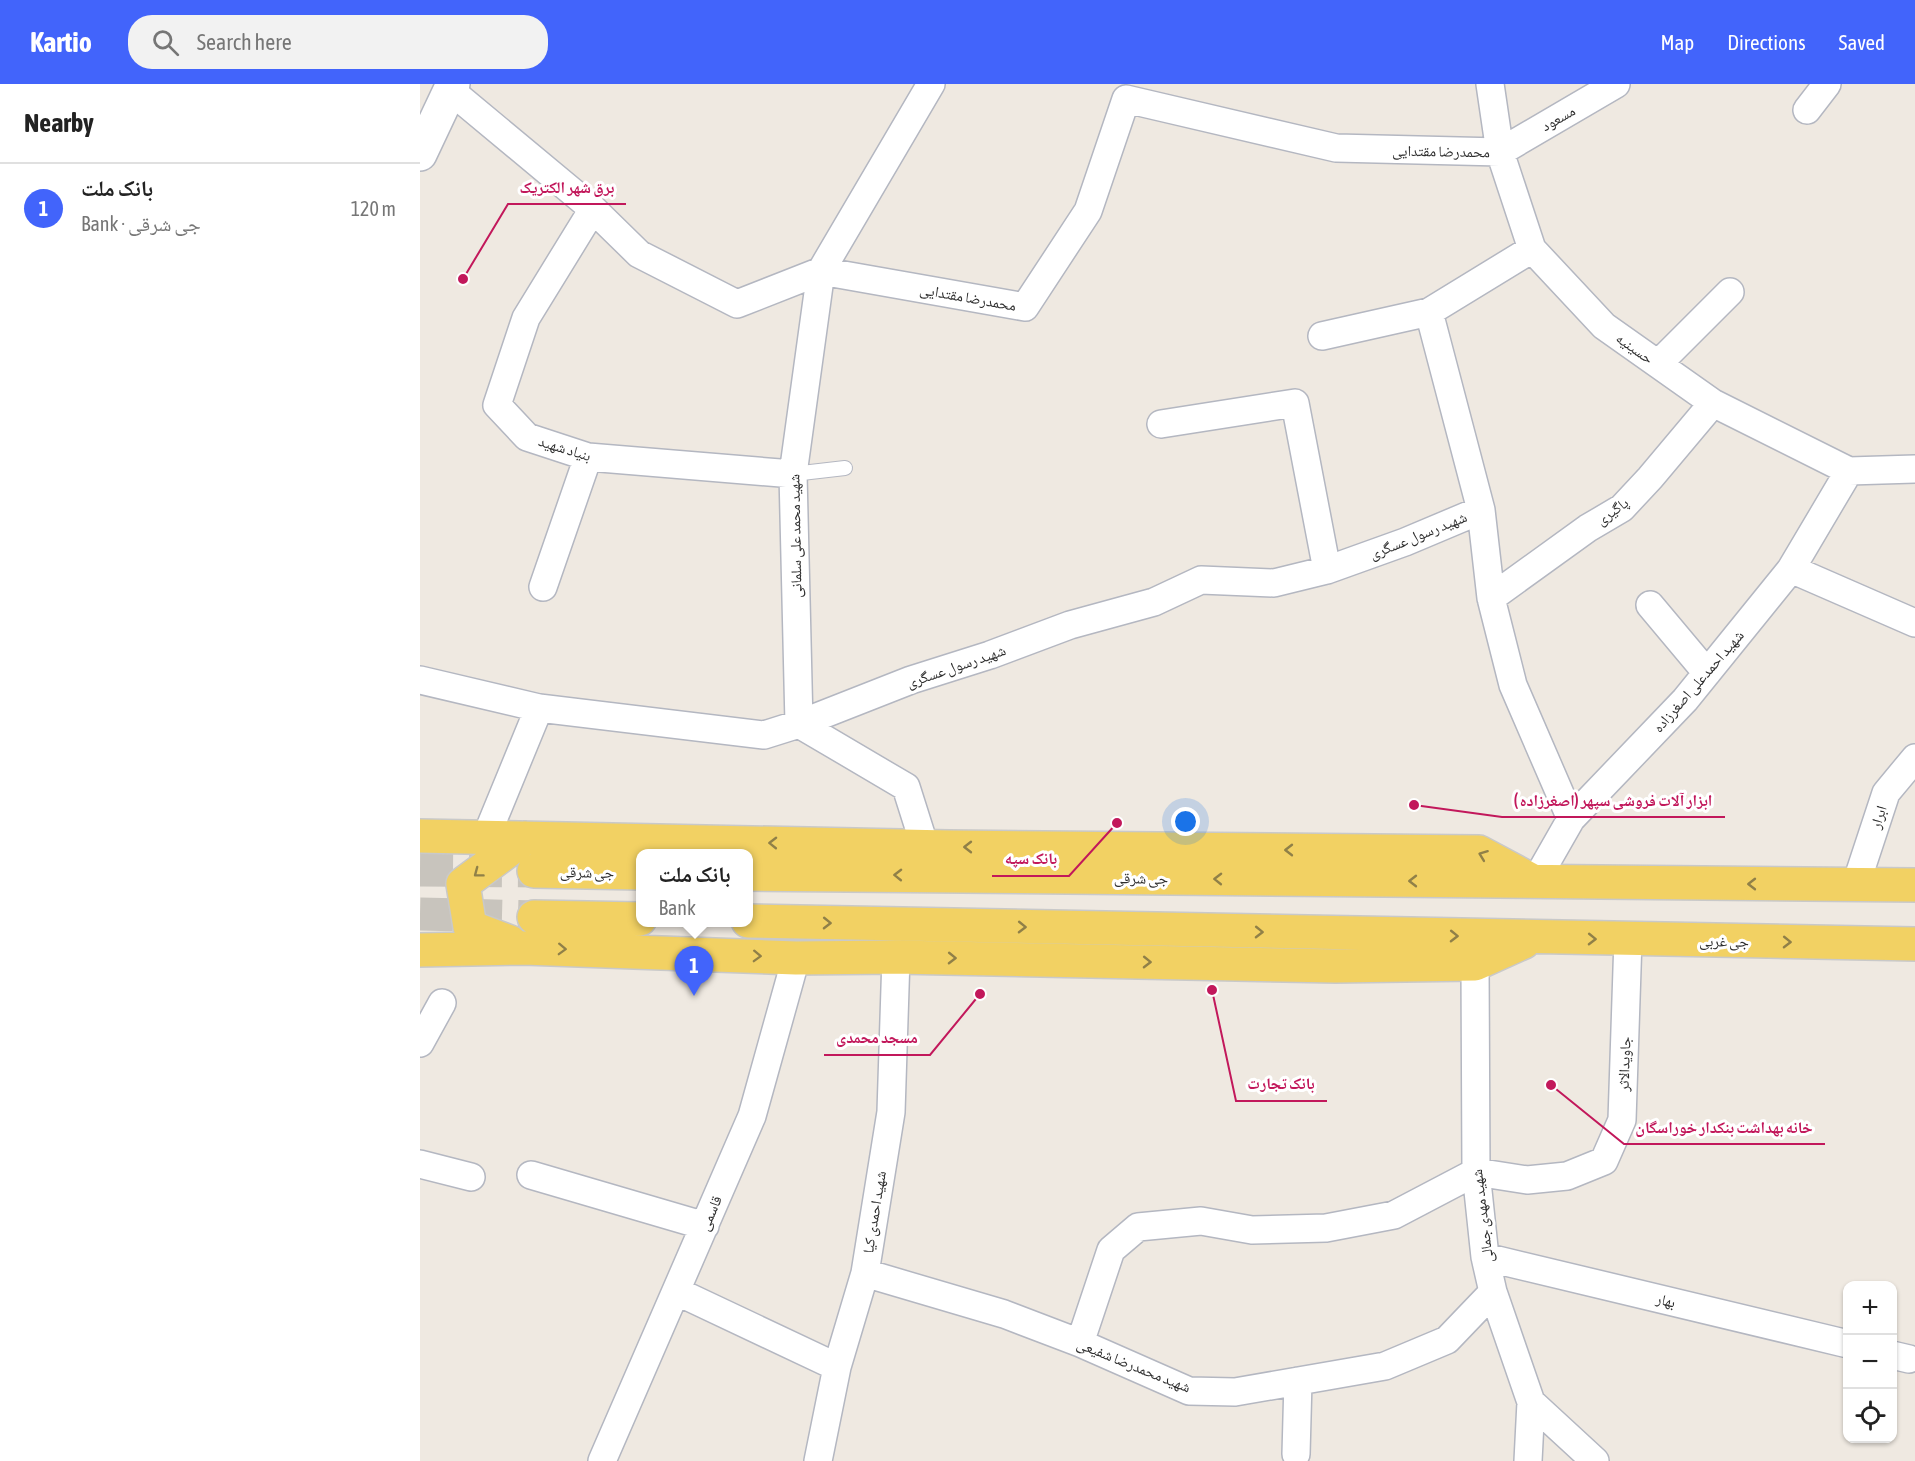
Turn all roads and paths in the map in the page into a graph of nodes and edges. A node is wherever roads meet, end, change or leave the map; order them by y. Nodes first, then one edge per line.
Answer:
1 (931, 84) edge
2 (1490, 84) edge
3 (1616, 84) edge
4 (1827, 84) edge
5 (452, 87) edge
6 (1128, 92) edge
7 (1807, 110) dead end
8 (1500, 152) junction
9 (420, 154) edge
10 (593, 209) junction
11 (1532, 249) junction
12 (821, 271) junction
13 (1730, 292) dead end
14 (1429, 312) junction
15 (1322, 336) dead end
16 (1658, 364) junction
17 (1713, 403) junction
18 (1161, 424) dead end
19 (588, 457) junction
20 (845, 468) dead end
21 (1915, 469) edge
22 (1849, 471) junction
23 (793, 474) junction
24 (1481, 510) junction
25 (1791, 569) junction
26 (1327, 570) junction
27 (543, 587) dead end
28 (1491, 598) junction
29 (1650, 605) dead end
30 (1915, 623) edge
31 (1707, 673) junction
32 (420, 680) edge
33 (538, 708) junction
34 (799, 724) junction
35 (1915, 758) edge
36 (1571, 819) junction
37 (420, 836) edge
38 (486, 837) junction
39 (525, 838) junction
40 (925, 847) junction
41 (534, 871) tunnel mouth
42 (636, 873) edge
43 (753, 874) edge
44 (1535, 882) junction
45 (1856, 884) junction
46 (1915, 885) edge
47 (534, 916) tunnel mouth
48 (636, 919) edge
49 (753, 921) edge
50 (1534, 938) junction
51 (1628, 939) junction
52 (1915, 944) edge
53 (524, 948) junction
54 (420, 950) edge
55 (896, 957) junction
56 (796, 958) junction
57 (1474, 964) junction
58 (442, 1003) dead end
59 (420, 1043) edge
60 (420, 1164) edge
61 (1476, 1172) junction
62 (531, 1175) dead end
63 (471, 1177) dead end
64 (705, 1226) junction
65 (1485, 1257) junction
66 (865, 1273) junction
67 (676, 1291) junction
68 (1493, 1292) junction
69 (1080, 1343) junction
70 (1843, 1343) edge
71 (837, 1368) junction
72 (1298, 1381) junction
73 (1531, 1402) junction
74 (1296, 1454) dead end
75 (603, 1461) edge
76 (818, 1461) edge
77 (1528, 1461) edge
78 (1595, 1461) edge

1 - 12 street, شهید محمد علی سلمانی
2 - 8 street, حسینیه
3 - 8 street, مسعود
4 - 7 street
5 - 9 main road
5 - 10 street
6 - 8 street, محمدرضا مقتدایی
6 - 12 street, محمدرضا مقتدایی
8 - 11 street, حسینیه
10 - 12 street
10 - 19 street, بنیاد شهید
11 - 14 street
11 - 16 street, حسینیه
12 - 23 street, شهید محمد علی سلمانی
13 - 16 street
14 - 15 street
14 - 24 street
16 - 17 street, حسینیه
17 - 22 street, حسینیه
17 - 28 street, پاگیری
18 - 26 street
19 - 23 street, بنیاد شهید
19 - 27 street
20 - 23 lane
21 - 22 street, حسینیه
22 - 25 street, شهید احمدعلی اصغرزاده
23 - 34 street, شهید محمد علی سلمانی
24 - 26 street, شهید رسول عسگری
24 - 28 street
25 - 30 street
25 - 31 street, شهید احمدعلی اصغرزاده
26 - 34 street, شهید رسول عسگری
28 - 36 street
29 - 31 street
31 - 36 street, شهید احمدعلی اصغرزاده
32 - 33 street, شهید رسول عسگری
33 - 34 street, شهید رسول عسگری
33 - 38 street
34 - 40 street
35 - 45 street, ابرار
36 - 44 street, شهید احمدعلی اصغرزاده
37 - 38 main road
38 - 39 main road
40 -> 39 main road
39 -> 53 main road
44 -> 40 main road
41 - 42 main road, جی شرقی
44 -> 43 main road, جی شرقی
45 -> 44 main road
45 - 46 main road
47 - 48 main road
49 -> 50 main road
50 -> 51 main road, جی غربی
50 - 57 main road
51 -> 52 main road, جی غربی
51 - 61 street, جاویدالاثر
53 - 54 main road
53 -> 56 main road
55 - 56 main road
55 -> 57 main road
55 - 66 street, شهید احمدی کیا
56 - 64 street, قاسمی
57 - 61 street, شهید مهدی جمالی
58 - 59 street
60 - 63 street
61 - 65 street, شهید مهدی جمالی
61 - 69 street
62 - 64 street
64 - 67 street, قاسمی
65 - 68 street, شهید مهدی جمالی
65 - 70 street, بهار
66 - 69 street, شهید محمدرضا شفیعی
66 - 71 street, شهید احمدی کیا
67 - 71 street
67 - 75 street, قاسمی
68 - 72 street, شهید محمدرضا شفیعی
68 - 73 street, شهید مهدی جمالی
69 - 72 street, شهید محمدرضا شفیعی
71 - 76 street, شهید احمدی کیا
72 - 74 street
73 - 77 street, شهید مهدی جمالی
73 - 78 street

